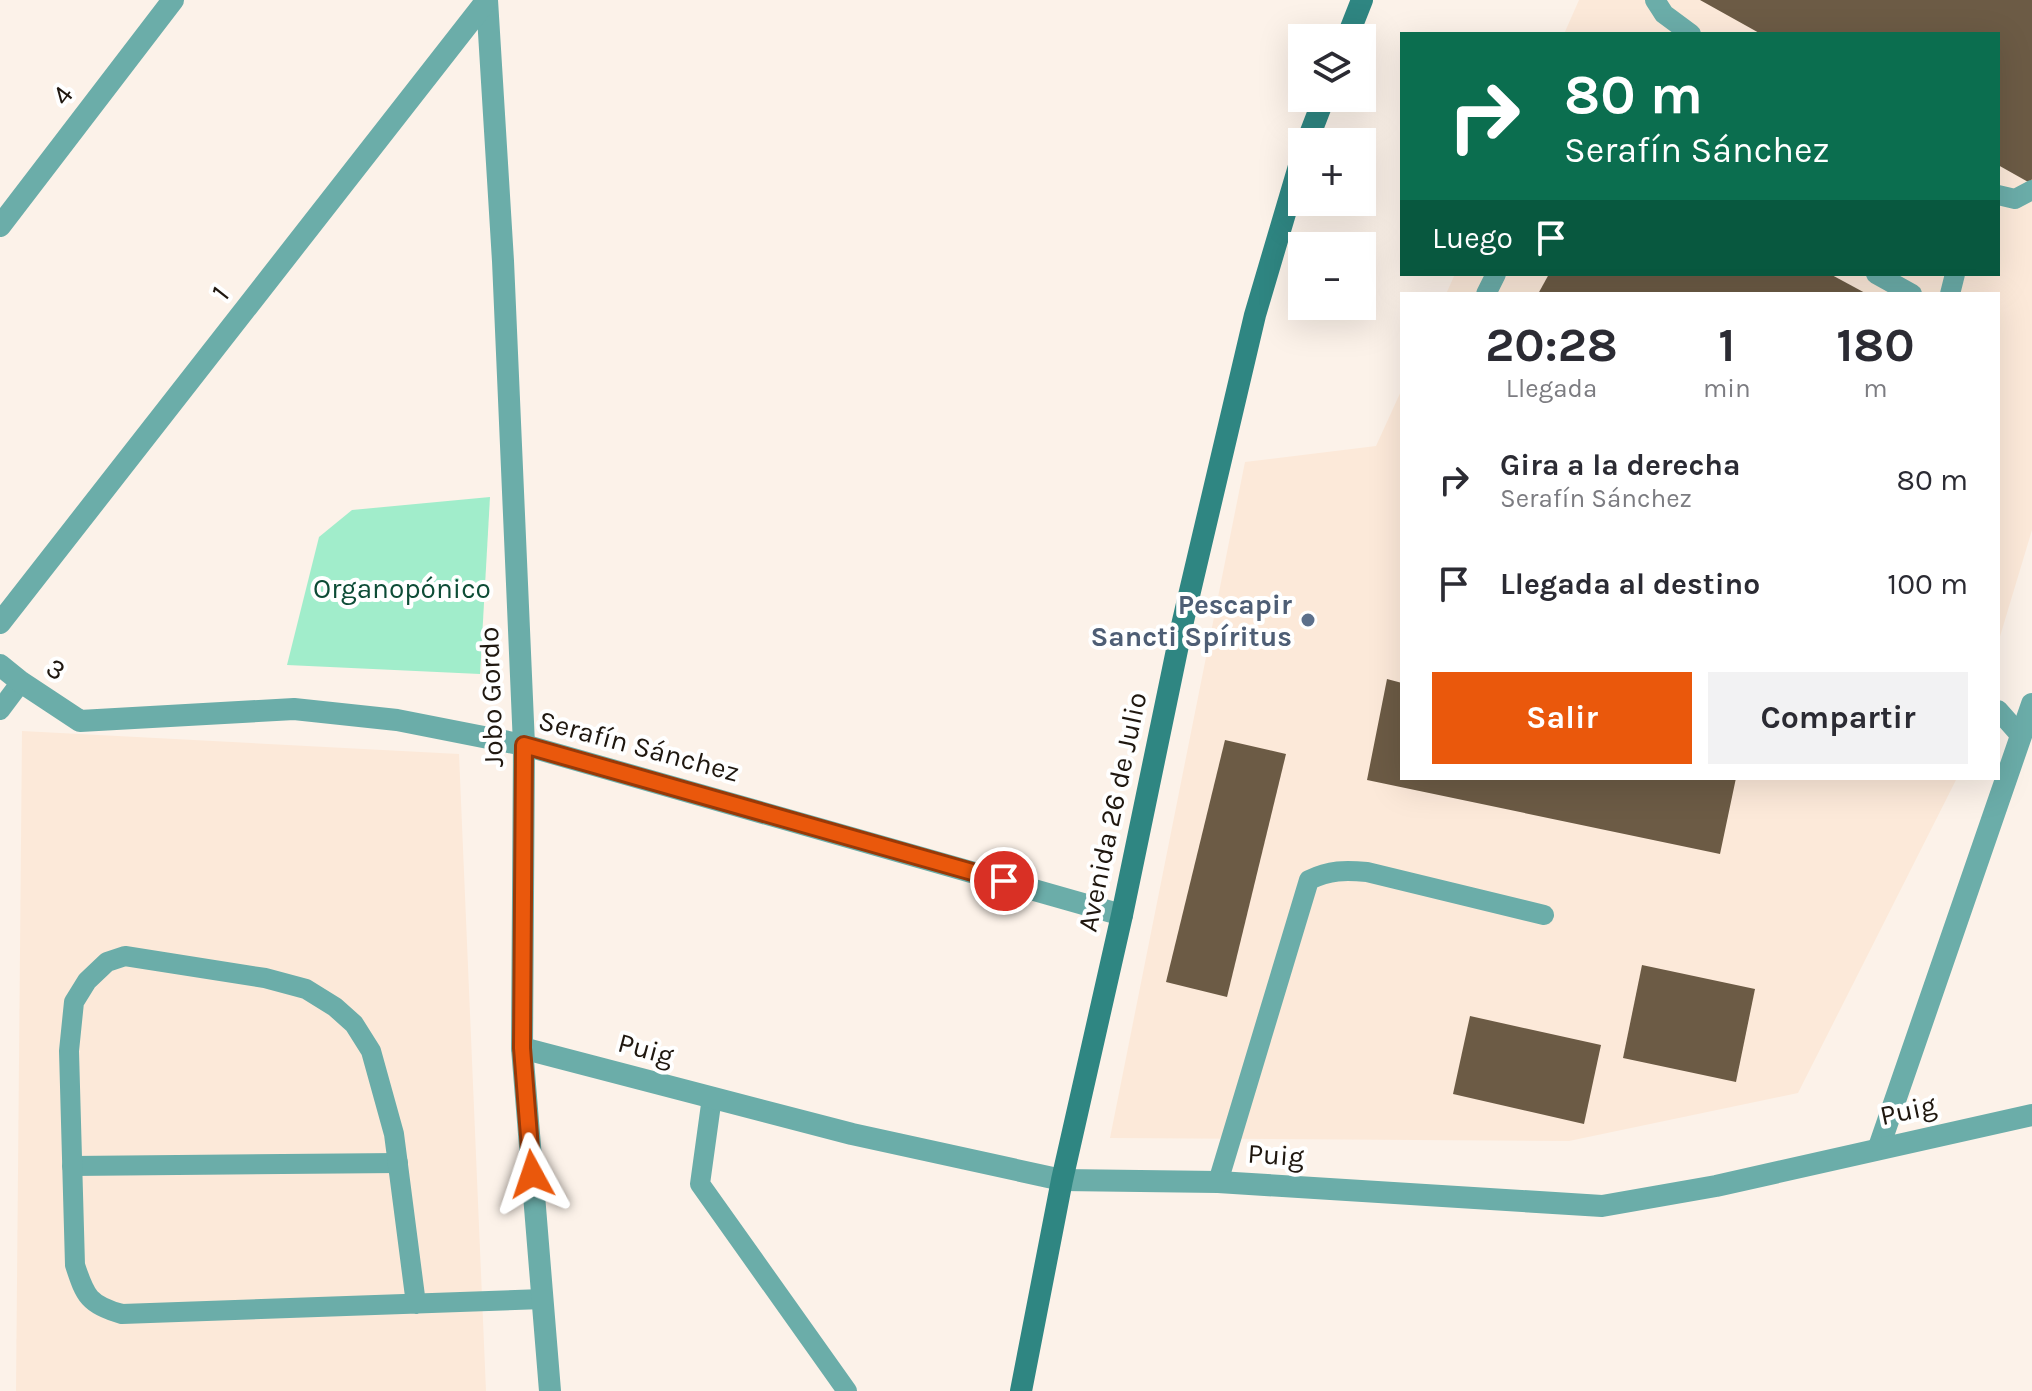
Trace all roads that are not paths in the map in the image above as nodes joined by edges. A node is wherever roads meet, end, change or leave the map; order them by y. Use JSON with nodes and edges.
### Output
{"nodes":[{"id":1,"x":173,"y":0,"type":"edge"},
{"id":2,"x":487,"y":0,"type":"edge"},
{"id":3,"x":1362,"y":0,"type":"edge"},
{"id":4,"x":1655,"y":0,"type":"edge"},
{"id":5,"x":1353,"y":24,"type":"edge"},
{"id":6,"x":1688,"y":32,"type":"edge"},
{"id":7,"x":2015,"y":195,"type":"edge"},
{"id":8,"x":1288,"y":203,"type":"edge"},
{"id":9,"x":2000,"y":211,"type":"edge"},
{"id":10,"x":0,"y":226,"type":"edge"},
{"id":11,"x":1880,"y":276,"type":"edge"},
{"id":12,"x":1908,"y":292,"type":"edge"},
{"id":13,"x":0,"y":623,"type":"edge"},
{"id":14,"x":0,"y":665,"type":"edge"},
{"id":15,"x":21,"y":682,"type":"junction"},
{"id":16,"x":2032,"y":704,"type":"edge"},
{"id":17,"x":0,"y":710,"type":"edge"},
{"id":18,"x":2000,"y":712,"type":"edge"},
{"id":19,"x":80,"y":721,"type":"joint"},
{"id":20,"x":2021,"y":736,"type":"junction"},
{"id":21,"x":524,"y":745,"type":"junction"},
{"id":22,"x":1122,"y":915,"type":"junction"},
{"id":23,"x":1544,"y":915,"type":"dead end"},
{"id":24,"x":522,"y":1048,"type":"junction"},
{"id":25,"x":712,"y":1097,"type":"junction"},
{"id":26,"x":2032,"y":1115,"type":"edge"},
{"id":27,"x":1879,"y":1147,"type":"junction"},
{"id":28,"x":398,"y":1163,"type":"junction"},
{"id":29,"x":72,"y":1166,"type":"junction"},
{"id":30,"x":1062,"y":1180,"type":"junction"},
{"id":31,"x":1218,"y":1182,"type":"junction"},
{"id":32,"x":543,"y":1299,"type":"junction"},
{"id":33,"x":416,"y":1304,"type":"junction"},
{"id":34,"x":550,"y":1391,"type":"edge"},
{"id":35,"x":847,"y":1391,"type":"edge"},
{"id":36,"x":1021,"y":1391,"type":"edge"}],
"edges":[{"from":1,"to":10,"type":"street","name":"4"},
{"from":2,"to":13,"type":"street","name":"1"},
{"from":2,"to":21,"type":"street","name":"Jobo Gordo"},
{"from":3,"to":5,"type":"main road"},
{"from":4,"to":6,"type":"lane"},
{"from":7,"to":9,"type":"lane"},
{"from":8,"to":22,"type":"main road","name":"Avenida 26 de Julio"},
{"from":11,"to":12,"type":"lane"},
{"from":14,"to":15,"type":"street","name":"3"},
{"from":15,"to":17,"type":"lane"},
{"from":15,"to":19,"type":"street","name":"3"},
{"from":16,"to":20,"type":"street"},
{"from":18,"to":20,"type":"lane"},
{"from":19,"to":21,"type":"street","name":"Serafín Sánchez"},
{"from":20,"to":27,"type":"street"},
{"from":21,"to":22,"type":"street","name":"Serafín Sánchez"},
{"from":21,"to":24,"type":"street","name":"Jobo Gordo"},
{"from":22,"to":30,"type":"main road","name":"Avenida 26 de Julio"},
{"from":23,"to":31,"type":"lane"},
{"from":24,"to":25,"type":"street","name":"Puig"},
{"from":24,"to":32,"type":"street","name":"Jobo Gordo"},
{"from":25,"to":30,"type":"street","name":"Puig"},
{"from":25,"to":35,"type":"lane"},
{"from":26,"to":27,"type":"street","name":"Puig"},
{"from":27,"to":31,"type":"street","name":"Puig"},
{"from":28,"to":29,"type":"lane"},
{"from":28,"to":29,"type":"lane"},
{"from":28,"to":33,"type":"lane"},
{"from":29,"to":33,"type":"lane"},
{"from":30,"to":31,"type":"street","name":"Puig"},
{"from":30,"to":36,"type":"main road","name":"Avenida 26 de Julio"},
{"from":32,"to":33,"type":"lane"},
{"from":32,"to":34,"type":"street","name":"Jobo Gordo"}]}
